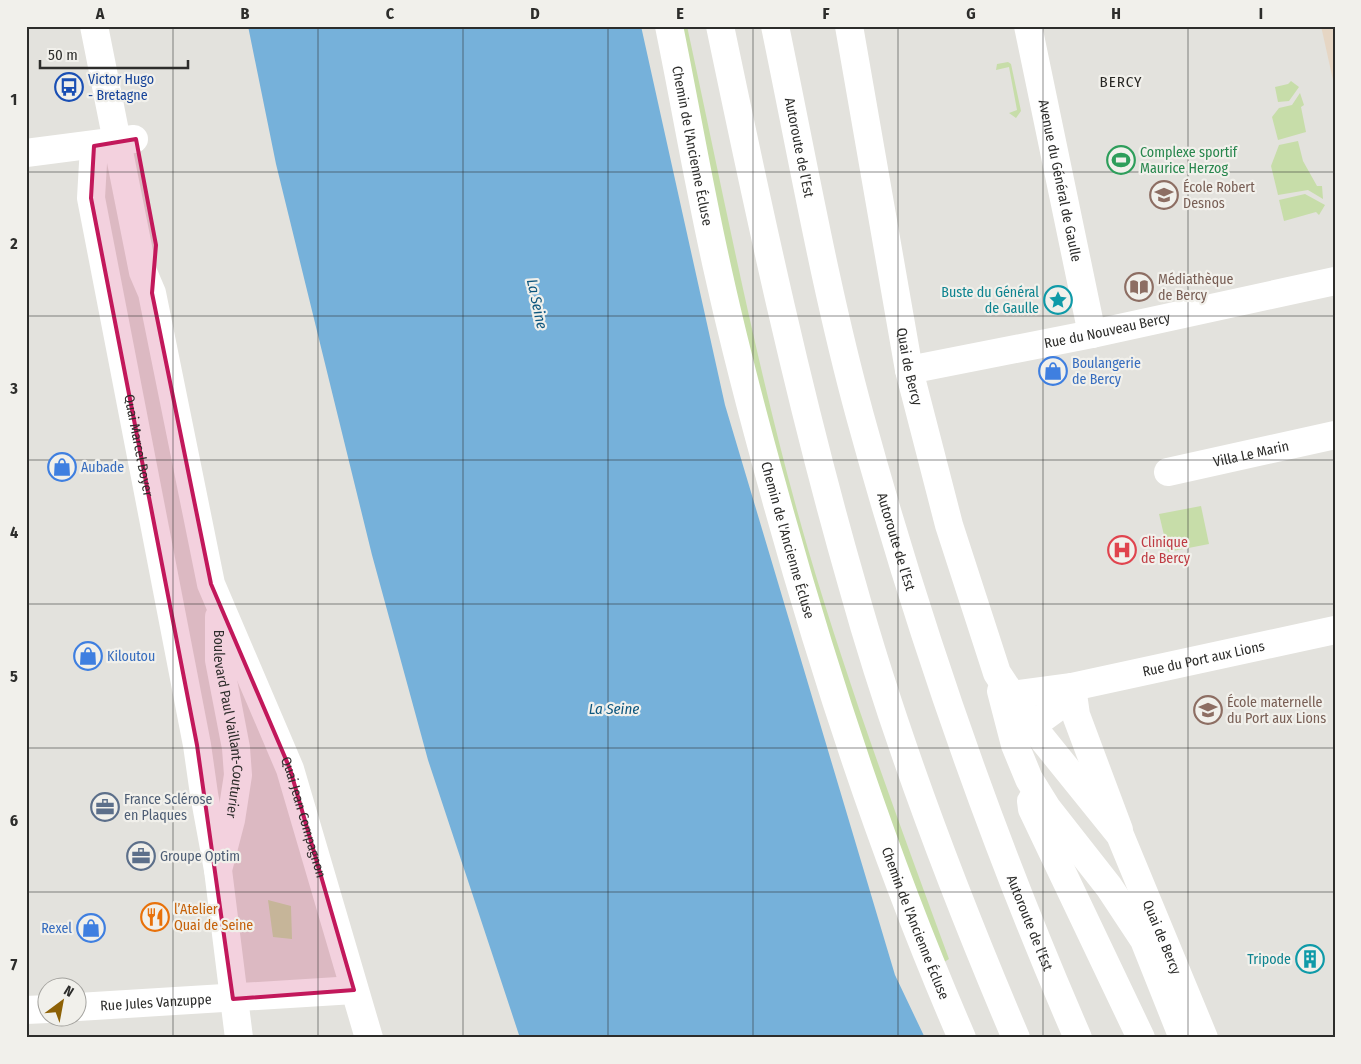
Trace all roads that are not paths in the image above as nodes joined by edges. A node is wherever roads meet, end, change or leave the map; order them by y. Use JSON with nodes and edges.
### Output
{"nodes":[{"id":1,"x":94,"y":26,"type":"edge"},
{"id":2,"x":110,"y":26,"type":"edge"},
{"id":3,"x":669,"y":26,"type":"edge"},
{"id":4,"x":720,"y":26,"type":"edge"},
{"id":5,"x":775,"y":26,"type":"edge"},
{"id":6,"x":849,"y":26,"type":"edge"},
{"id":7,"x":1028,"y":26,"type":"edge"},
{"id":8,"x":116,"y":142,"type":"junction"},
{"id":9,"x":33,"y":153,"type":"edge"},
{"id":10,"x":1335,"y":281,"type":"edge"},
{"id":11,"x":1092,"y":334,"type":"junction"},
{"id":12,"x":909,"y":370,"type":"junction"},
{"id":13,"x":1335,"y":436,"type":"edge"},
{"id":14,"x":1168,"y":472,"type":"dead end"},
{"id":15,"x":220,"y":605,"type":"junction"},
{"id":16,"x":1335,"y":630,"type":"edge"},
{"id":17,"x":1004,"y":684,"type":"junction"},
{"id":18,"x":1072,"y":687,"type":"junction"},
{"id":19,"x":1032,"y":726,"type":"junction"},
{"id":20,"x":197,"y":745,"type":"joint"},
{"id":21,"x":1029,"y":780,"type":"junction"},
{"id":22,"x":1120,"y":835,"type":"junction"},
{"id":23,"x":218,"y":870,"type":"junction"},
{"id":24,"x":354,"y":990,"type":"junction"},
{"id":25,"x":233,"y":999,"type":"junction"},
{"id":26,"x":88,"y":1006,"type":"edge"},
{"id":27,"x":239,"y":1038,"type":"edge"},
{"id":28,"x":369,"y":1038,"type":"edge"},
{"id":29,"x":962,"y":1038,"type":"edge"},
{"id":30,"x":1016,"y":1038,"type":"edge"},
{"id":31,"x":1078,"y":1038,"type":"edge"},
{"id":32,"x":1141,"y":1038,"type":"edge"},
{"id":33,"x":1184,"y":1038,"type":"edge"},
{"id":34,"x":1204,"y":1038,"type":"edge"}],
"edges":[{"from":1,"to":8,"type":"main road","name":"Quai Marcel Boyer"},
{"from":2,"to":8,"type":"main road","name":"Quai Marcel Boyer"},
{"from":3,"to":29,"type":"main road","name":"Chemin de l'Ancienne Écluse"},
{"from":4,"to":30,"type":"main road"},
{"from":5,"to":31,"type":"main road","name":"Autoroute de l’Est"},
{"from":6,"to":12,"type":"main road","name":"Quai de Bercy"},
{"from":7,"to":11,"type":"main road","name":"Avenue du Général de Gaulle"},
{"from":8,"to":9,"type":"main road"},
{"from":8,"to":15,"type":"main road","name":"Quai Marcel Boyer"},
{"from":8,"to":20,"type":"main road","name":"Quai Marcel Boyer"},
{"from":10,"to":11,"type":"main road","name":"Rue du Nouveau Bercy"},
{"from":11,"to":12,"type":"main road","name":"Rue du Nouveau Bercy"},
{"from":12,"to":17,"type":"main road","name":"Quai de Bercy"},
{"from":13,"to":14,"type":"main road","name":"Villa Le Marin"},
{"from":15,"to":23,"type":"main road","name":"Boulevard Paul Vaillant-Couturier"},
{"from":15,"to":24,"type":"main road","name":"Quai Jean Compagnon"},
{"from":16,"to":18,"type":"main road","name":"Rue du Port aux Lions"},
{"from":17,"to":18,"type":"main road"},
{"from":17,"to":19,"type":"main road","name":"Quai de Bercy"},
{"from":17,"to":21,"type":"main road"},
{"from":18,"to":19,"type":"main road"},
{"from":18,"to":22,"type":"main road","name":"Quai de Bercy"},
{"from":19,"to":21,"type":"main road"},
{"from":19,"to":22,"type":"main road","name":"Quai de Bercy"},
{"from":20,"to":23,"type":"main road","name":"Boulevard Paul Vaillant-Couturier"},
{"from":21,"to":32,"type":"main road"},
{"from":21,"to":33,"type":"main road"},
{"from":22,"to":34,"type":"main road","name":"Quai de Bercy"},
{"from":23,"to":25,"type":"main road","name":"Boulevard Paul Vaillant-Couturier"},
{"from":24,"to":25,"type":"main road","name":"Rue Jules Vanzuppe"},
{"from":24,"to":28,"type":"main road","name":"Quai Jean Compagnon"},
{"from":25,"to":26,"type":"main road","name":"Rue Jules Vanzuppe"},
{"from":25,"to":27,"type":"main road","name":"Boulevard Paul Vaillant-Couturier"}]}
